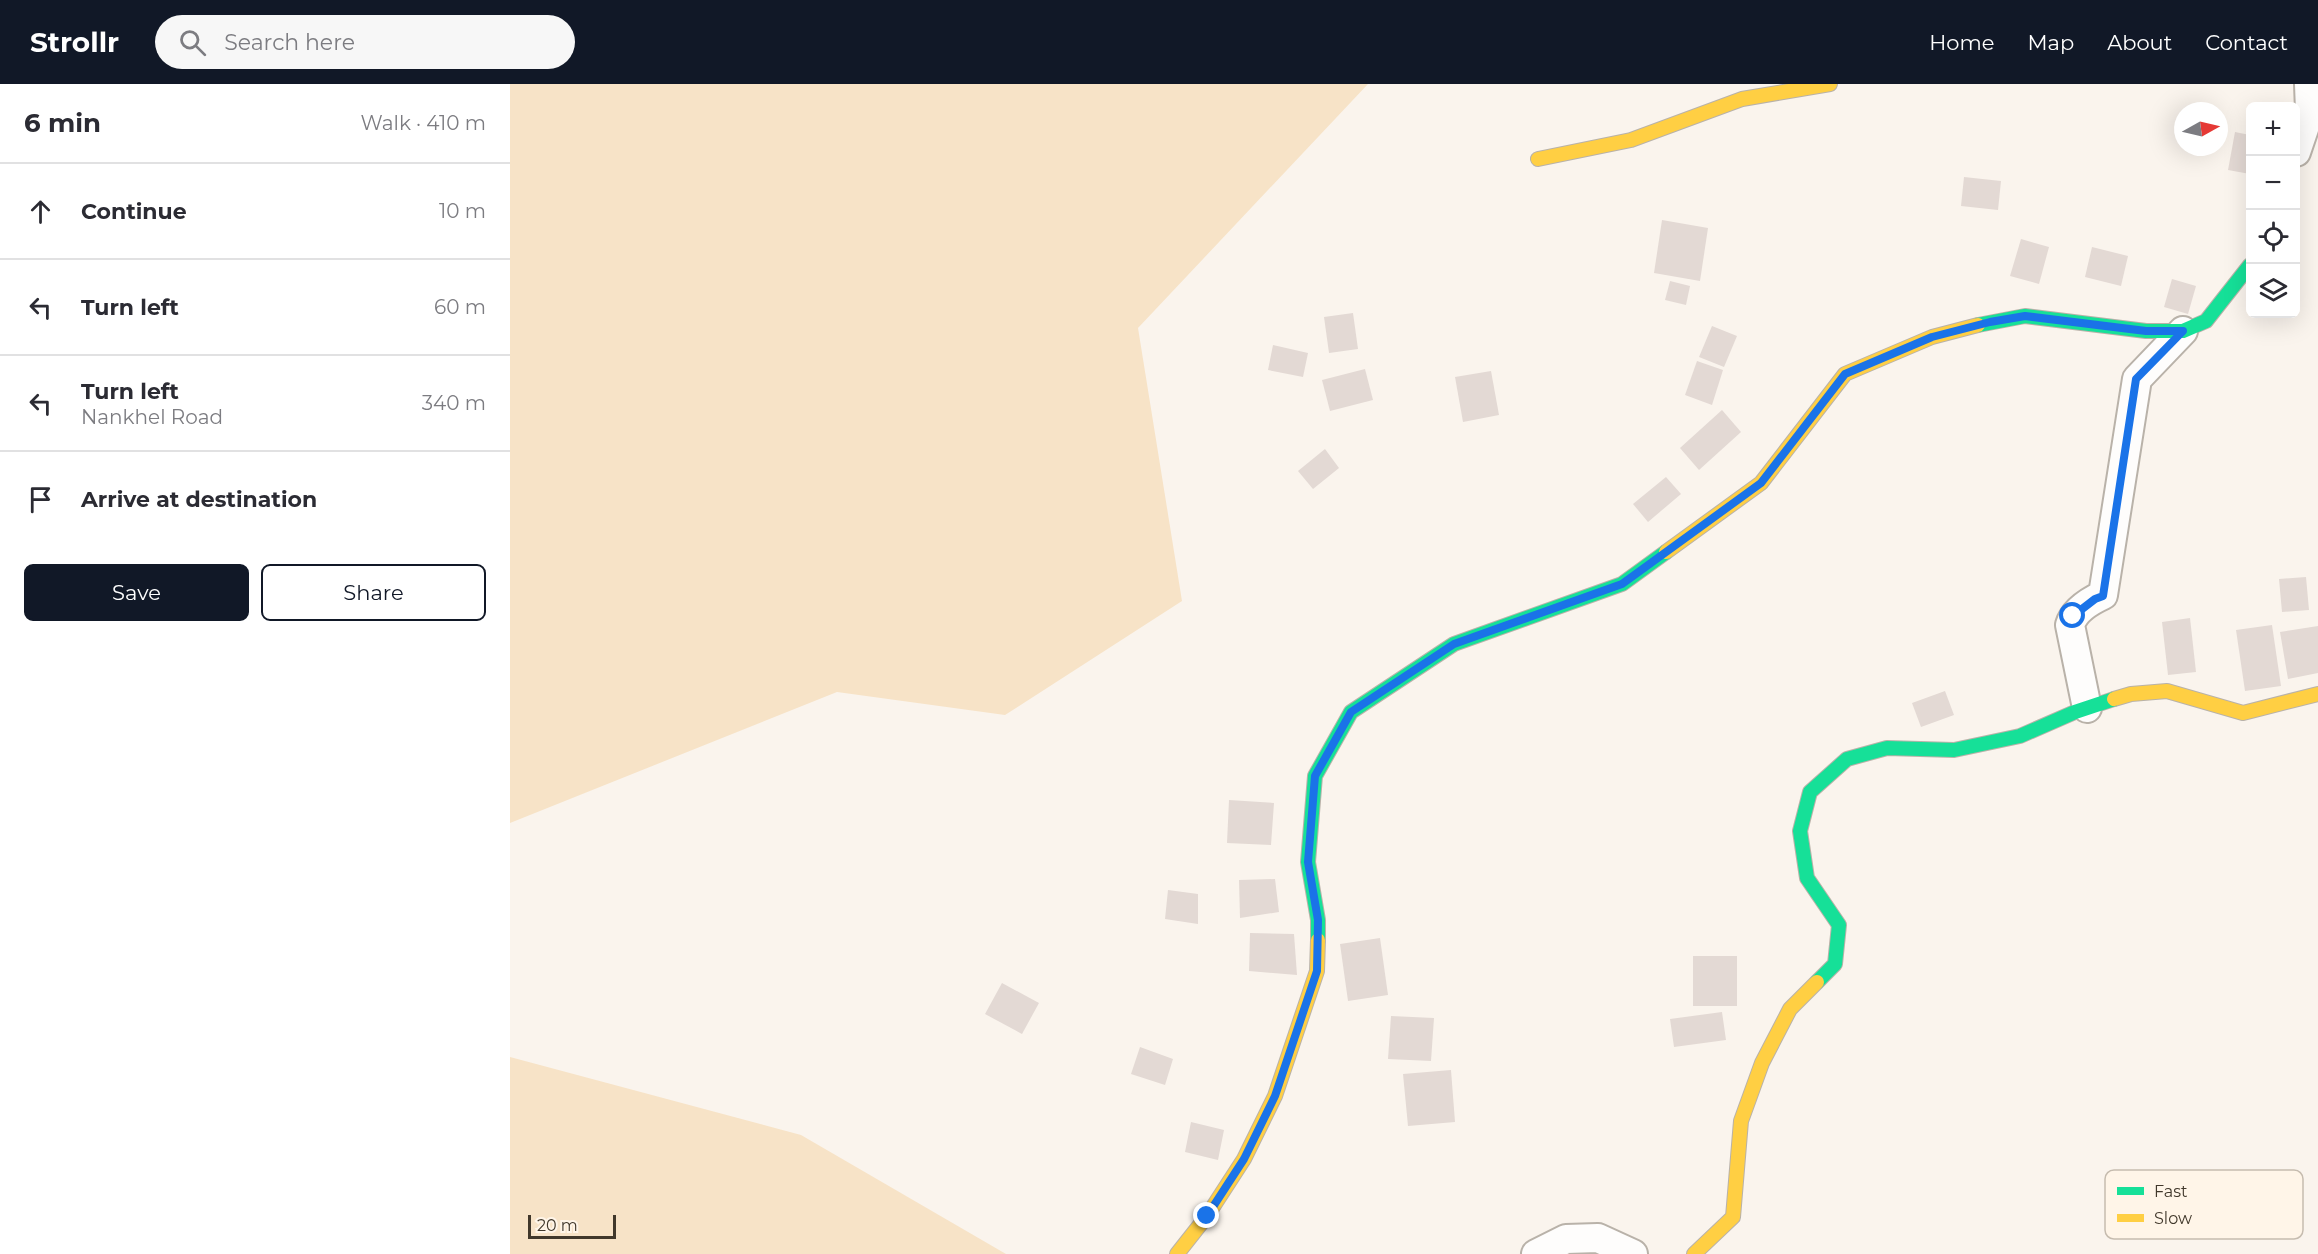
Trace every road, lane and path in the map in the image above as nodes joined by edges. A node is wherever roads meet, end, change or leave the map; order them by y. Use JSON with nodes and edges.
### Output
{"nodes":[{"id":1,"x":1830,"y":84,"type":"edge"},
{"id":2,"x":2309,"y":84,"type":"edge"},
{"id":3,"x":2300,"y":138,"type":"edge"},
{"id":4,"x":1538,"y":159,"type":"dead end"},
{"id":5,"x":2246,"y":270,"type":"edge"},
{"id":6,"x":2183,"y":331,"type":"junction"},
{"id":7,"x":2318,"y":694,"type":"edge"},
{"id":8,"x":2088,"y":708,"type":"junction"},
{"id":9,"x":1177,"y":1254,"type":"edge"},
{"id":10,"x":1536,"y":1254,"type":"edge"},
{"id":11,"x":1633,"y":1254,"type":"edge"},
{"id":12,"x":1694,"y":1254,"type":"edge"}],
"edges":[{"from":1,"to":4,"type":"street"},
{"from":2,"to":3,"type":"street"},
{"from":5,"to":6,"type":"street"},
{"from":6,"to":8,"type":"street"},
{"from":6,"to":9,"type":"street"},
{"from":7,"to":8,"type":"street"},
{"from":8,"to":12,"type":"street"},
{"from":10,"to":11,"type":"street"}]}
